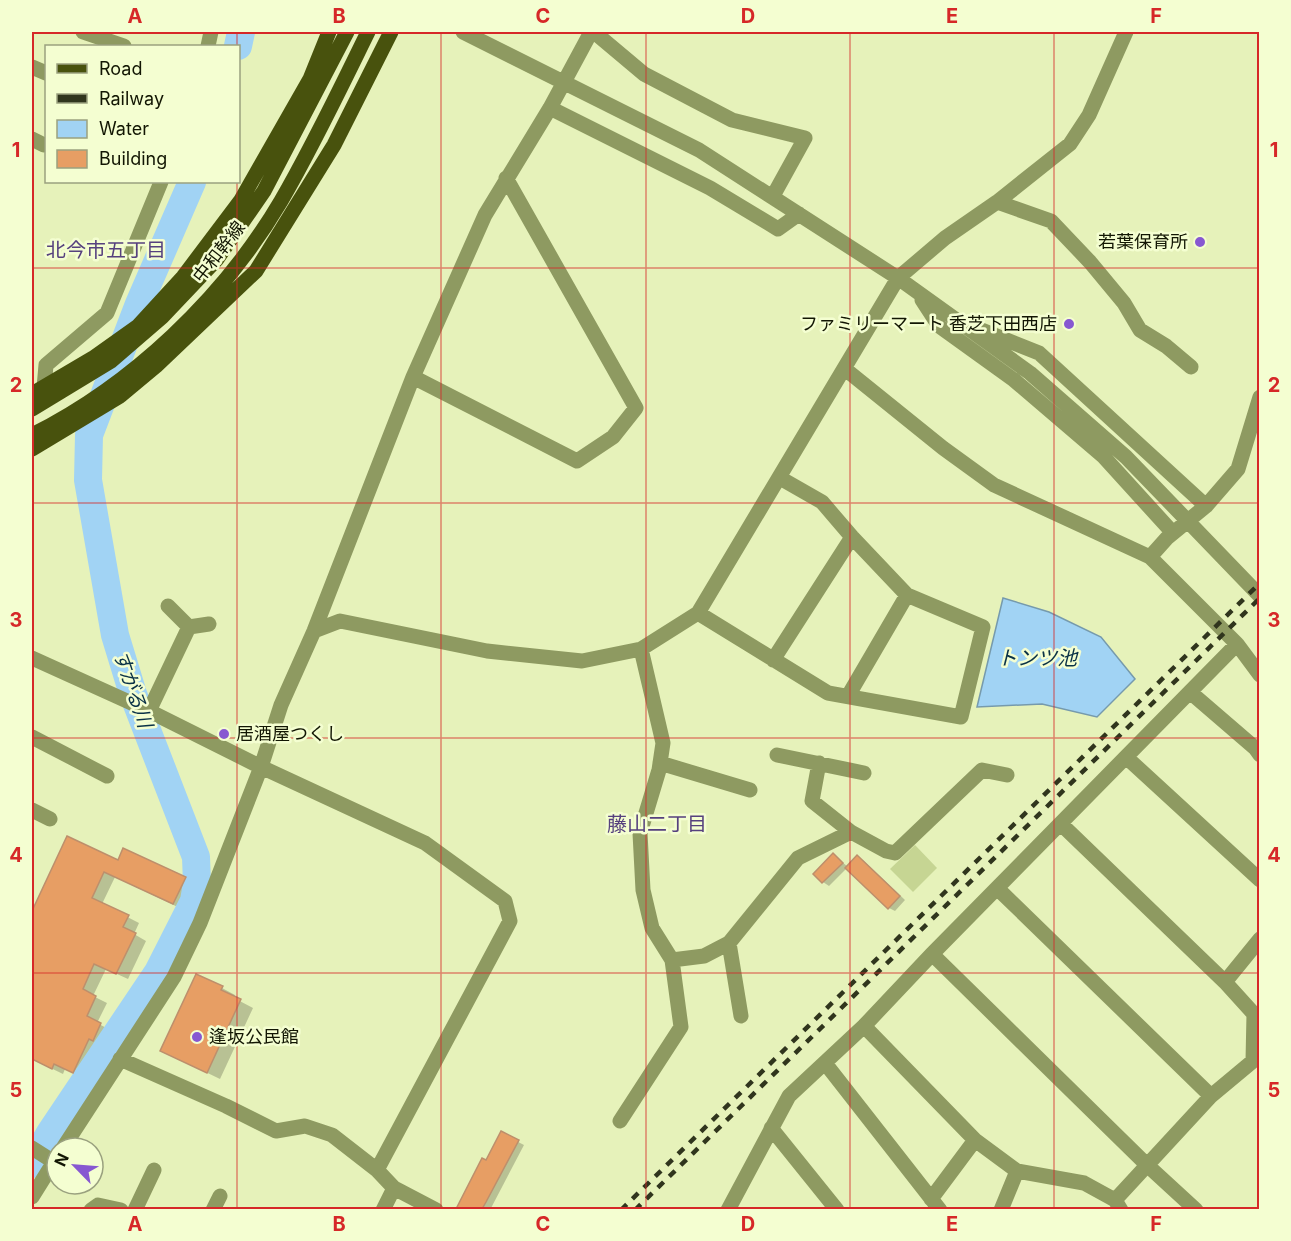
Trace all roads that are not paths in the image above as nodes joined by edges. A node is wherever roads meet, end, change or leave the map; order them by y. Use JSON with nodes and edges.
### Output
{"nodes":[{"id":1,"x":83,"y":32,"type":"edge"},
{"id":2,"x":329,"y":32,"type":"edge"},
{"id":3,"x":347,"y":32,"type":"edge"},
{"id":4,"x":368,"y":32,"type":"edge"},
{"id":5,"x":391,"y":32,"type":"edge"},
{"id":6,"x":464,"y":32,"type":"edge"},
{"id":7,"x":592,"y":32,"type":"edge"},
{"id":8,"x":1126,"y":32,"type":"edge"},
{"id":9,"x":121,"y":45,"type":"edge"},
{"id":10,"x":550,"y":108,"type":"junction"},
{"id":11,"x":506,"y":178,"type":"junction"},
{"id":12,"x":160,"y":183,"type":"edge"},
{"id":13,"x":773,"y":196,"type":"junction"},
{"id":14,"x":997,"y":202,"type":"junction"},
{"id":15,"x":799,"y":214,"type":"junction"},
{"id":16,"x":898,"y":278,"type":"junction"},
{"id":17,"x":916,"y":291,"type":"junction"},
{"id":18,"x":957,"y":320,"type":"junction"},
{"id":19,"x":1191,"y":367,"type":"dead end"},
{"id":20,"x":845,"y":369,"type":"junction"},
{"id":21,"x":413,"y":377,"type":"junction"},
{"id":22,"x":38,"y":391,"type":"edge"},
{"id":23,"x":1260,"y":398,"type":"edge"},
{"id":24,"x":32,"y":409,"type":"edge"},
{"id":25,"x":32,"y":435,"type":"edge"},
{"id":26,"x":32,"y":449,"type":"edge"},
{"id":27,"x":780,"y":478,"type":"junction"},
{"id":28,"x":1206,"y":506,"type":"junction"},
{"id":29,"x":1173,"y":533,"type":"junction"},
{"id":30,"x":852,"y":537,"type":"junction"},
{"id":31,"x":1150,"y":557,"type":"junction"},
{"id":32,"x":907,"y":594,"type":"junction"},
{"id":33,"x":1260,"y":596,"type":"edge"},
{"id":34,"x":168,"y":606,"type":"dead end"},
{"id":35,"x":698,"y":613,"type":"junction"},
{"id":36,"x":209,"y":624,"type":"dead end"},
{"id":37,"x":189,"y":627,"type":"junction"},
{"id":38,"x":314,"y":631,"type":"junction"},
{"id":39,"x":1237,"y":644,"type":"junction"},
{"id":40,"x":641,"y":649,"type":"junction"},
{"id":41,"x":32,"y":658,"type":"edge"},
{"id":42,"x":773,"y":660,"type":"junction"},
{"id":43,"x":1260,"y":675,"type":"edge"},
{"id":44,"x":1190,"y":692,"type":"junction"},
{"id":45,"x":849,"y":696,"type":"junction"},
{"id":46,"x":149,"y":711,"type":"junction"},
{"id":47,"x":32,"y":737,"type":"edge"},
{"id":48,"x":777,"y":754,"type":"dead end"},
{"id":49,"x":1260,"y":755,"type":"edge"},
{"id":50,"x":1126,"y":757,"type":"junction"},
{"id":51,"x":660,"y":763,"type":"junction"},
{"id":52,"x":819,"y":763,"type":"junction"},
{"id":53,"x":261,"y":768,"type":"junction"},
{"id":54,"x":864,"y":773,"type":"dead end"},
{"id":55,"x":1007,"y":775,"type":"dead end"},
{"id":56,"x":107,"y":776,"type":"dead end"},
{"id":57,"x":750,"y":790,"type":"dead end"},
{"id":58,"x":32,"y":810,"type":"edge"},
{"id":59,"x":50,"y":819,"type":"dead end"},
{"id":60,"x":1060,"y":824,"type":"junction"},
{"id":61,"x":851,"y":832,"type":"junction"},
{"id":62,"x":1260,"y":880,"type":"edge"},
{"id":63,"x":997,"y":888,"type":"junction"},
{"id":64,"x":1260,"y":939,"type":"edge"},
{"id":65,"x":729,"y":943,"type":"junction"},
{"id":66,"x":932,"y":954,"type":"junction"},
{"id":67,"x":672,"y":960,"type":"junction"},
{"id":68,"x":1225,"y":982,"type":"junction"},
{"id":69,"x":741,"y":1016,"type":"dead end"},
{"id":70,"x":864,"y":1026,"type":"junction"},
{"id":71,"x":120,"y":1059,"type":"junction"},
{"id":72,"x":825,"y":1063,"type":"junction"},
{"id":73,"x":1256,"y":1067,"type":"edge"},
{"id":74,"x":1210,"y":1096,"type":"junction"},
{"id":75,"x":620,"y":1120,"type":"dead end"},
{"id":76,"x":771,"y":1128,"type":"junction"},
{"id":77,"x":71,"y":1136,"type":"edge"},
{"id":78,"x":975,"y":1140,"type":"junction"},
{"id":79,"x":44,"y":1155,"type":"edge"},
{"id":80,"x":1147,"y":1165,"type":"junction"},
{"id":81,"x":154,"y":1170,"type":"dead end"},
{"id":82,"x":377,"y":1170,"type":"junction"},
{"id":83,"x":1017,"y":1172,"type":"junction"},
{"id":84,"x":394,"y":1188,"type":"junction"},
{"id":85,"x":32,"y":1197,"type":"edge"},
{"id":86,"x":936,"y":1204,"type":"edge"},
{"id":87,"x":1118,"y":1205,"type":"edge"},
{"id":88,"x":834,"y":1208,"type":"edge"},
{"id":89,"x":91,"y":1209,"type":"edge"},
{"id":90,"x":121,"y":1209,"type":"edge"},
{"id":91,"x":135,"y":1209,"type":"edge"},
{"id":92,"x":383,"y":1209,"type":"edge"},
{"id":93,"x":436,"y":1209,"type":"edge"},
{"id":94,"x":728,"y":1209,"type":"edge"},
{"id":95,"x":1000,"y":1209,"type":"edge"},
{"id":96,"x":1196,"y":1209,"type":"edge"}],
"edges":[{"from":1,"to":9,"type":"street"},
{"from":2,"to":22,"type":"main road"},
{"from":3,"to":24,"type":"main road","name":"中和幹線"},
{"from":4,"to":25,"type":"main road","name":"中和幹線"},
{"from":5,"to":26,"type":"main road"},
{"from":6,"to":13,"type":"street"},
{"from":7,"to":10,"type":"street"},
{"from":7,"to":13,"type":"street"},
{"from":8,"to":14,"type":"street"},
{"from":10,"to":11,"type":"street"},
{"from":10,"to":15,"type":"street"},
{"from":11,"to":21,"type":"street"},
{"from":11,"to":21,"type":"street"},
{"from":12,"to":22,"type":"street"},
{"from":13,"to":15,"type":"street"},
{"from":14,"to":16,"type":"street"},
{"from":14,"to":19,"type":"street"},
{"from":15,"to":16,"type":"street"},
{"from":16,"to":17,"type":"street"},
{"from":16,"to":20,"type":"street"},
{"from":17,"to":18,"type":"street"},
{"from":17,"to":29,"type":"street"},
{"from":18,"to":28,"type":"street"},
{"from":18,"to":33,"type":"street"},
{"from":20,"to":27,"type":"street"},
{"from":20,"to":31,"type":"street"},
{"from":21,"to":38,"type":"street"},
{"from":23,"to":28,"type":"street"},
{"from":27,"to":30,"type":"street"},
{"from":27,"to":35,"type":"street"},
{"from":28,"to":29,"type":"street"},
{"from":29,"to":31,"type":"street"},
{"from":30,"to":32,"type":"street"},
{"from":30,"to":42,"type":"street"},
{"from":31,"to":39,"type":"street"},
{"from":32,"to":45,"type":"street"},
{"from":32,"to":45,"type":"street"},
{"from":34,"to":37,"type":"street"},
{"from":35,"to":40,"type":"street"},
{"from":35,"to":42,"type":"street"},
{"from":36,"to":37,"type":"street"},
{"from":37,"to":46,"type":"street"},
{"from":38,"to":40,"type":"street"},
{"from":38,"to":53,"type":"street"},
{"from":39,"to":43,"type":"street"},
{"from":39,"to":44,"type":"street"},
{"from":40,"to":51,"type":"street"},
{"from":41,"to":46,"type":"street"},
{"from":42,"to":45,"type":"street"},
{"from":44,"to":49,"type":"street"},
{"from":44,"to":50,"type":"street"},
{"from":46,"to":53,"type":"street"},
{"from":47,"to":56,"type":"street"},
{"from":48,"to":52,"type":"street"},
{"from":50,"to":60,"type":"street"},
{"from":50,"to":62,"type":"street"},
{"from":51,"to":57,"type":"street"},
{"from":51,"to":67,"type":"street"},
{"from":52,"to":54,"type":"street"},
{"from":52,"to":61,"type":"street"},
{"from":53,"to":71,"type":"street"},
{"from":53,"to":82,"type":"street"},
{"from":55,"to":61,"type":"street"},
{"from":58,"to":59,"type":"street"},
{"from":60,"to":63,"type":"street"},
{"from":60,"to":68,"type":"street"},
{"from":61,"to":65,"type":"street"},
{"from":63,"to":66,"type":"street"},
{"from":63,"to":74,"type":"street"},
{"from":64,"to":68,"type":"street"},
{"from":65,"to":67,"type":"street"},
{"from":65,"to":69,"type":"street"},
{"from":66,"to":70,"type":"street"},
{"from":66,"to":80,"type":"street"},
{"from":67,"to":75,"type":"street"},
{"from":68,"to":73,"type":"street"},
{"from":70,"to":72,"type":"street"},
{"from":70,"to":78,"type":"street"},
{"from":71,"to":77,"type":"street"},
{"from":71,"to":82,"type":"street"},
{"from":72,"to":76,"type":"street"},
{"from":72,"to":86,"type":"street"},
{"from":73,"to":74,"type":"street"},
{"from":74,"to":80,"type":"street"},
{"from":76,"to":88,"type":"street"},
{"from":76,"to":94,"type":"street"},
{"from":78,"to":83,"type":"street"},
{"from":78,"to":86,"type":"street"},
{"from":79,"to":85,"type":"street"},
{"from":80,"to":87,"type":"street"},
{"from":80,"to":96,"type":"street"},
{"from":81,"to":91,"type":"street"},
{"from":82,"to":84,"type":"street"},
{"from":83,"to":87,"type":"street"},
{"from":83,"to":95,"type":"street"},
{"from":84,"to":92,"type":"street"},
{"from":84,"to":93,"type":"street"},
{"from":89,"to":90,"type":"street"}]}
